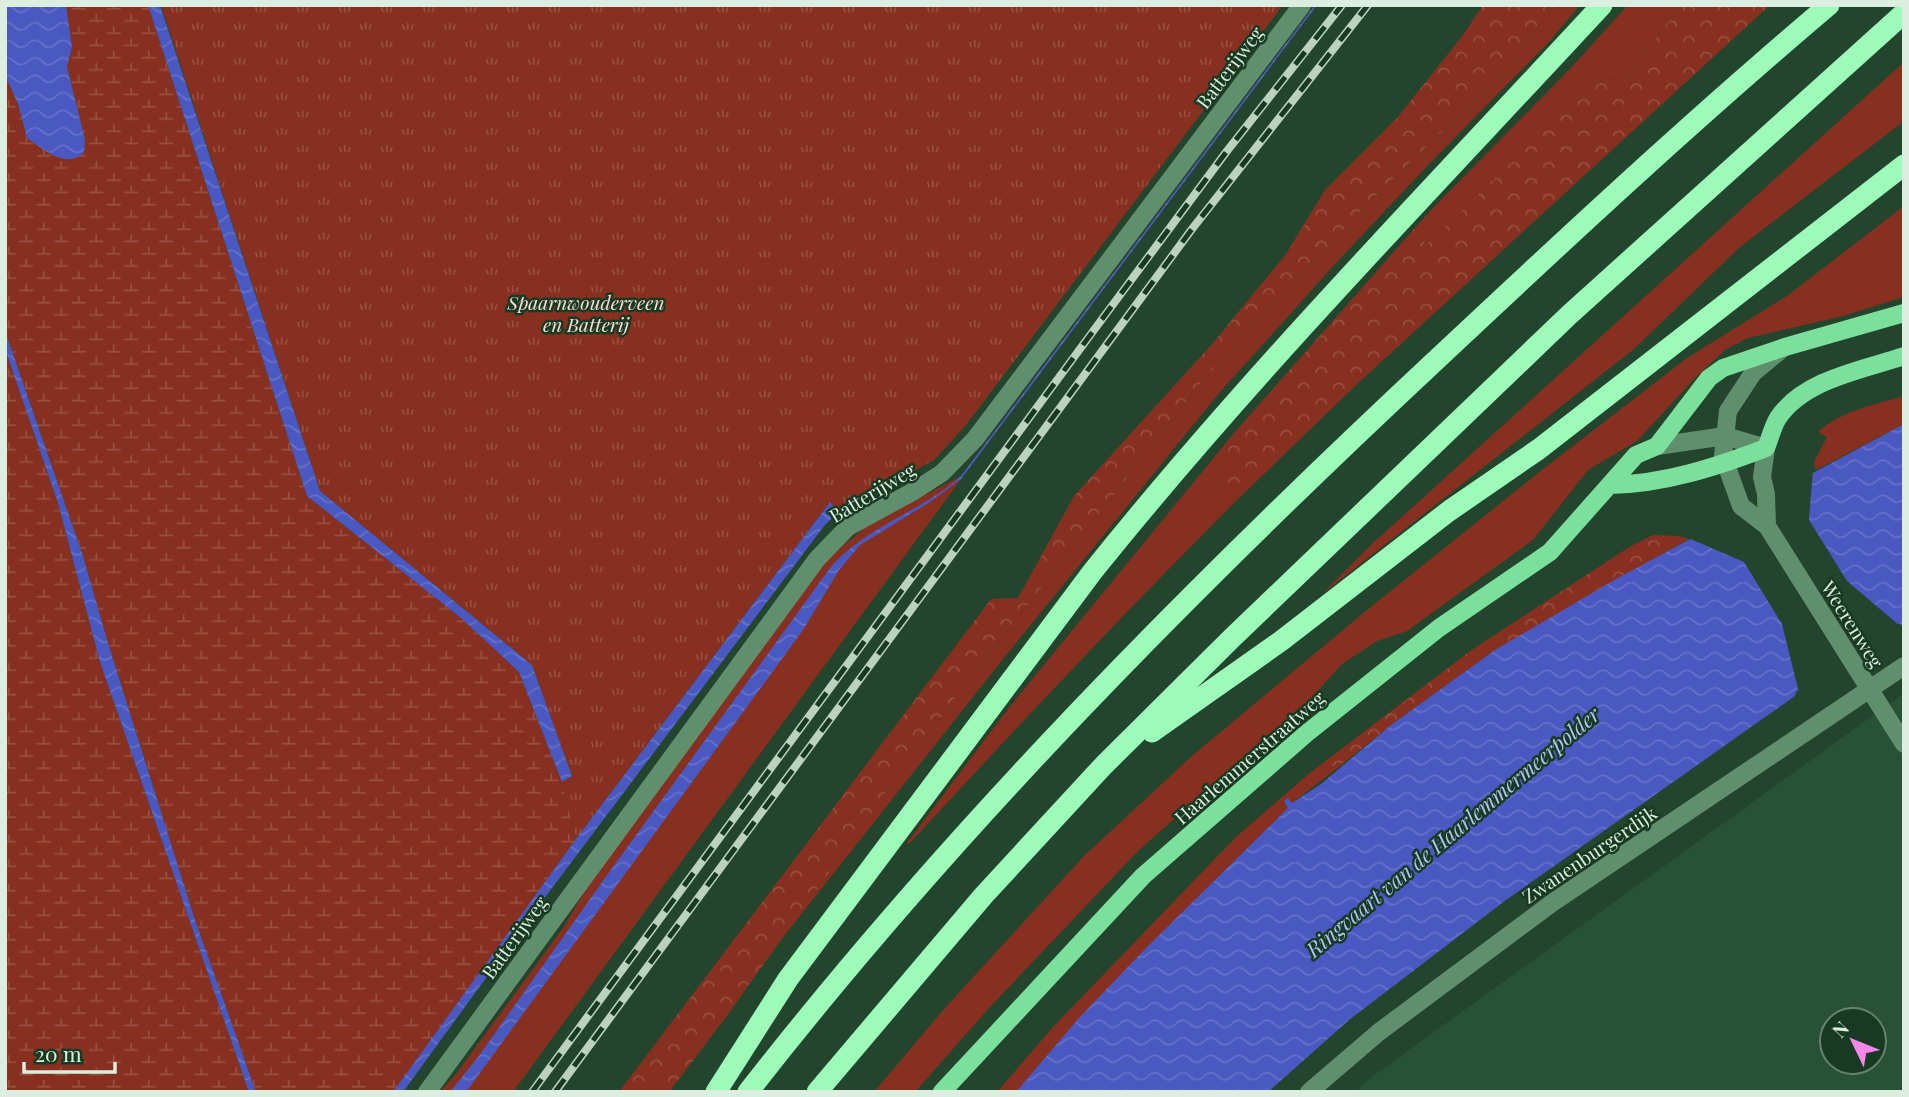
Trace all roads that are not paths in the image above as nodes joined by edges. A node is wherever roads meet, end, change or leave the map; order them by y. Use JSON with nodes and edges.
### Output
{"nodes":[{"id":1,"x":1302,"y":5,"type":"edge"},
{"id":2,"x":1602,"y":5,"type":"edge"},
{"id":3,"x":1829,"y":5,"type":"edge"},
{"id":4,"x":1904,"y":13,"type":"edge"},
{"id":5,"x":1904,"y":164,"type":"edge"},
{"id":6,"x":1904,"y":313,"type":"edge"},
{"id":7,"x":1785,"y":346,"type":"junction"},
{"id":8,"x":1904,"y":356,"type":"edge"},
{"id":9,"x":1725,"y":436,"type":"junction"},
{"id":10,"x":1657,"y":446,"type":"junction"},
{"id":11,"x":1766,"y":448,"type":"junction"},
{"id":12,"x":1725,"y":464,"type":"junction"},
{"id":13,"x":1610,"y":485,"type":"junction"},
{"id":14,"x":1767,"y":526,"type":"junction"},
{"id":15,"x":1904,"y":666,"type":"edge"},
{"id":16,"x":1870,"y":689,"type":"junction"},
{"id":17,"x":1904,"y":744,"type":"edge"},
{"id":18,"x":1104,"y":765,"type":"junction"},
{"id":19,"x":427,"y":1092,"type":"edge"},
{"id":20,"x":716,"y":1092,"type":"edge"},
{"id":21,"x":748,"y":1092,"type":"edge"},
{"id":22,"x":817,"y":1092,"type":"edge"},
{"id":23,"x":942,"y":1092,"type":"edge"},
{"id":24,"x":1309,"y":1092,"type":"edge"}],
"edges":[{"from":1,"to":19,"type":"street","name":"Batterijweg"},
{"from":2,"to":20,"type":"highway"},
{"from":3,"to":21,"type":"highway"},
{"from":4,"to":18,"type":"highway"},
{"from":5,"to":18,"type":"highway"},
{"from":6,"to":7,"type":"main road","name":"Haarlemmerstraatweg"},
{"from":7,"to":9,"type":"street","name":"Weerenweg"},
{"from":7,"to":10,"type":"main road","name":"Haarlemmerstraatweg"},
{"from":8,"to":11,"type":"main road"},
{"from":9,"to":10,"type":"street","name":"Haarlemmerstraatweg"},
{"from":9,"to":11,"type":"street","name":"Haarlemmerstraatweg"},
{"from":9,"to":12,"type":"street","name":"Weerenweg"},
{"from":10,"to":13,"type":"main road","name":"Haarlemmerstraatweg"},
{"from":11,"to":12,"type":"main road"},
{"from":11,"to":14,"type":"street"},
{"from":12,"to":13,"type":"main road"},
{"from":12,"to":14,"type":"street","name":"Weerenweg"},
{"from":13,"to":23,"type":"main road","name":"Haarlemmerstraatweg"},
{"from":14,"to":16,"type":"street","name":"Weerenweg"},
{"from":15,"to":16,"type":"street","name":"Zwanenburgerdijk"},
{"from":16,"to":17,"type":"street","name":"Weerenweg"},
{"from":16,"to":24,"type":"street","name":"Zwanenburgerdijk"},
{"from":18,"to":22,"type":"highway"}]}
